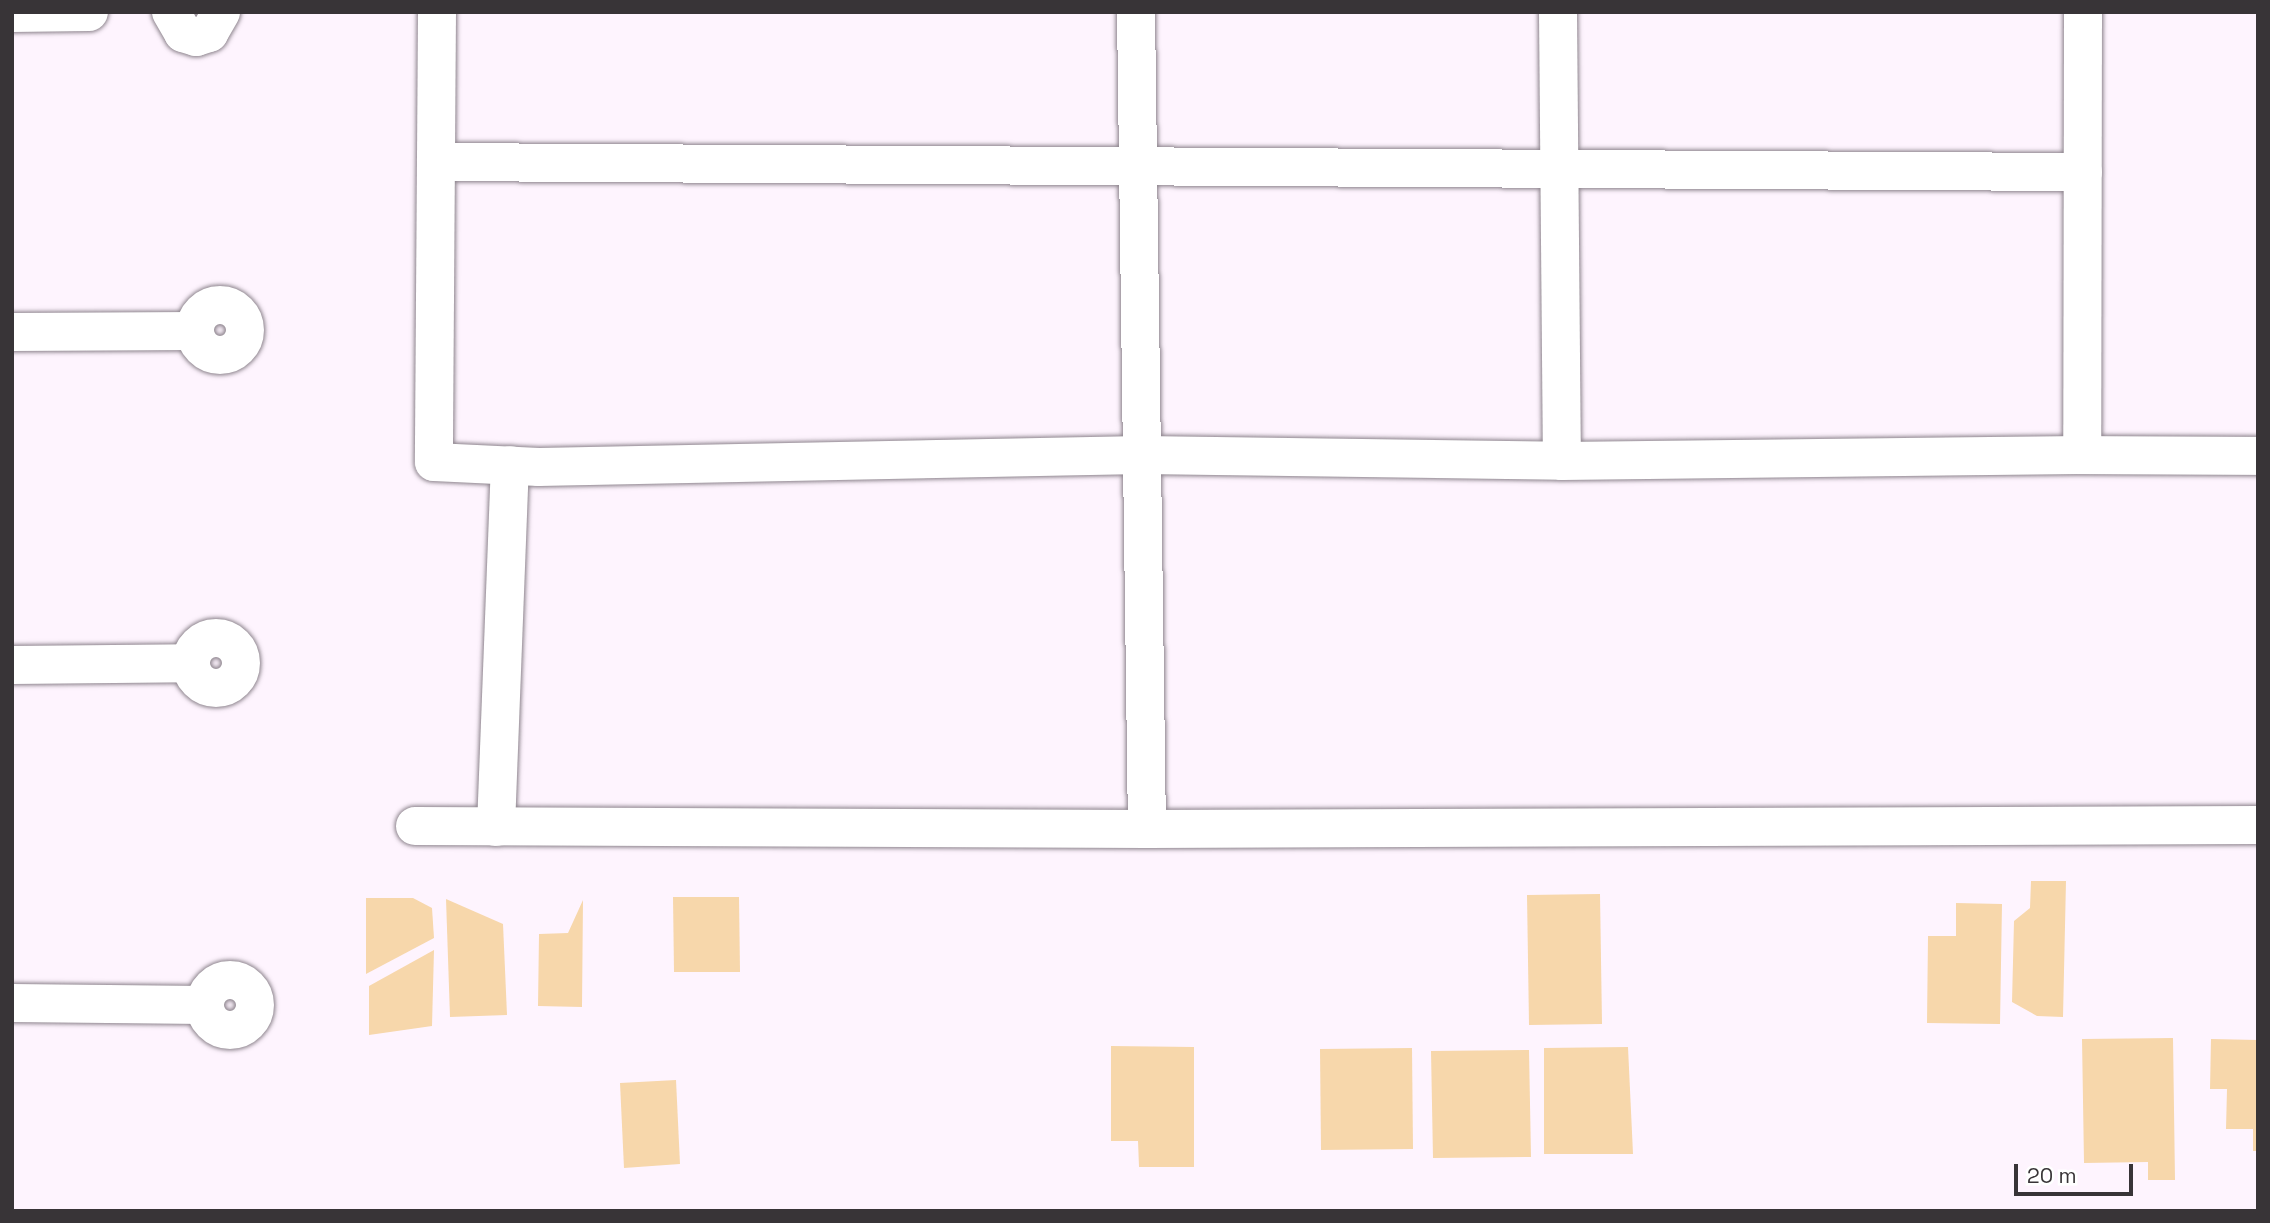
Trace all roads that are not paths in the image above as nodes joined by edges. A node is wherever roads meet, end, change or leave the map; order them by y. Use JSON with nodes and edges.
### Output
{"nodes":[{"id":1,"x":89,"y":12,"type":"edge"},
{"id":2,"x":170,"y":12,"type":"edge"},
{"id":3,"x":221,"y":12,"type":"edge"},
{"id":4,"x":437,"y":12,"type":"edge"},
{"id":5,"x":1136,"y":12,"type":"edge"},
{"id":6,"x":1558,"y":12,"type":"edge"},
{"id":7,"x":2082,"y":12,"type":"edge"},
{"id":8,"x":12,"y":13,"type":"edge"},
{"id":9,"x":436,"y":162,"type":"junction"},
{"id":10,"x":1138,"y":166,"type":"junction"},
{"id":11,"x":1559,"y":169,"type":"junction"},
{"id":12,"x":2082,"y":172,"type":"junction"},
{"id":13,"x":194,"y":331,"type":"dead end"},
{"id":14,"x":12,"y":332,"type":"edge"},
{"id":15,"x":1142,"y":455,"type":"junction"},
{"id":16,"x":2082,"y":455,"type":"junction"},
{"id":17,"x":2258,"y":456,"type":"edge"},
{"id":18,"x":1562,"y":461,"type":"junction"},
{"id":19,"x":510,"y":465,"type":"junction"},
{"id":20,"x":190,"y":663,"type":"dead end"},
{"id":21,"x":12,"y":665,"type":"edge"},
{"id":22,"x":2258,"y":825,"type":"edge"},
{"id":23,"x":415,"y":827,"type":"dead end"},
{"id":24,"x":496,"y":827,"type":"junction"},
{"id":25,"x":1147,"y":829,"type":"junction"},
{"id":26,"x":12,"y":1003,"type":"edge"},
{"id":27,"x":204,"y":1005,"type":"dead end"}],
"edges":[{"from":1,"to":8,"type":"street"},
{"from":2,"to":3,"type":"street"},
{"from":4,"to":9,"type":"street"},
{"from":5,"to":10,"type":"street"},
{"from":6,"to":11,"type":"street"},
{"from":7,"to":12,"type":"street"},
{"from":9,"to":10,"type":"street"},
{"from":9,"to":19,"type":"street"},
{"from":10,"to":11,"type":"street"},
{"from":10,"to":15,"type":"street"},
{"from":11,"to":12,"type":"street"},
{"from":11,"to":18,"type":"street"},
{"from":12,"to":16,"type":"street"},
{"from":13,"to":14,"type":"street"},
{"from":15,"to":18,"type":"street"},
{"from":15,"to":19,"type":"street"},
{"from":15,"to":25,"type":"street"},
{"from":16,"to":17,"type":"street"},
{"from":16,"to":18,"type":"street"},
{"from":19,"to":24,"type":"street"},
{"from":20,"to":21,"type":"street"},
{"from":22,"to":25,"type":"street"},
{"from":23,"to":24,"type":"street"},
{"from":24,"to":25,"type":"street"},
{"from":26,"to":27,"type":"street"}]}
